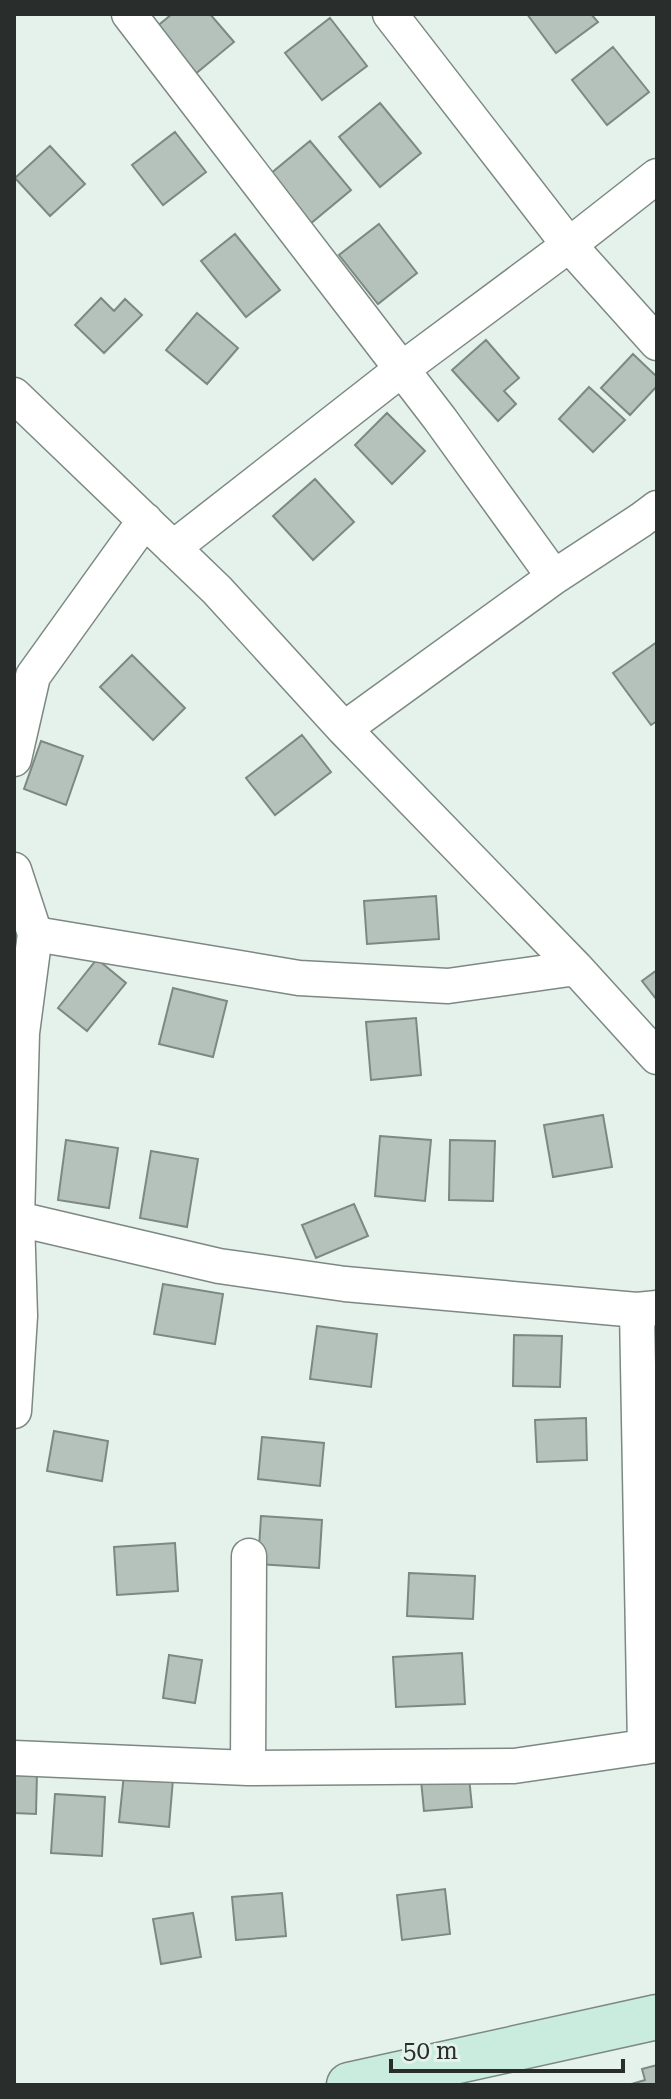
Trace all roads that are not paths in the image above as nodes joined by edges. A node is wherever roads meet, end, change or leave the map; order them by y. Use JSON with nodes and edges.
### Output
{"nodes":[{"id":1,"x":129,"y":14,"type":"edge"},
{"id":2,"x":390,"y":14,"type":"edge"},
{"id":3,"x":657,"y":176,"type":"edge"},
{"id":4,"x":569,"y":245,"type":"junction"},
{"id":5,"x":657,"y":343,"type":"edge"},
{"id":6,"x":402,"y":369,"type":"junction"},
{"id":7,"x":14,"y":395,"type":"edge"},
{"id":8,"x":145,"y":520,"type":"junction"},
{"id":9,"x":652,"y":522,"type":"edge"},
{"id":10,"x":173,"y":548,"type":"junction"},
{"id":11,"x":554,"y":577,"type":"junction"},
{"id":12,"x":344,"y":729,"type":"junction"},
{"id":13,"x":14,"y":759,"type":"edge"},
{"id":14,"x":14,"y":870,"type":"edge"},
{"id":15,"x":35,"y":934,"type":"junction"},
{"id":16,"x":576,"y":968,"type":"junction"},
{"id":17,"x":657,"y":1057,"type":"edge"},
{"id":18,"x":15,"y":1219,"type":"edge"},
{"id":19,"x":647,"y":1309,"type":"edge"},
{"id":20,"x":14,"y":1411,"type":"edge"},
{"id":21,"x":249,"y":1556,"type":"dead end"},
{"id":22,"x":651,"y":1746,"type":"edge"},
{"id":23,"x":14,"y":1758,"type":"edge"},
{"id":24,"x":248,"y":1768,"type":"junction"},
{"id":25,"x":657,"y":2017,"type":"edge"},
{"id":26,"x":349,"y":2085,"type":"edge"}],
"edges":[{"from":1,"to":6,"type":"street"},
{"from":2,"to":4,"type":"street"},
{"from":3,"to":4,"type":"street"},
{"from":4,"to":5,"type":"street"},
{"from":4,"to":6,"type":"street"},
{"from":6,"to":10,"type":"street"},
{"from":6,"to":11,"type":"street"},
{"from":7,"to":8,"type":"street"},
{"from":8,"to":10,"type":"street"},
{"from":8,"to":13,"type":"street"},
{"from":9,"to":11,"type":"street"},
{"from":10,"to":12,"type":"street"},
{"from":11,"to":12,"type":"street"},
{"from":12,"to":16,"type":"street"},
{"from":14,"to":15,"type":"street"},
{"from":15,"to":16,"type":"street"},
{"from":15,"to":18,"type":"street"},
{"from":16,"to":17,"type":"street"},
{"from":18,"to":19,"type":"street"},
{"from":18,"to":20,"type":"street"},
{"from":19,"to":22,"type":"street"},
{"from":21,"to":24,"type":"street"},
{"from":22,"to":24,"type":"street"},
{"from":23,"to":24,"type":"street"},
{"from":25,"to":26,"type":"street"}]}
